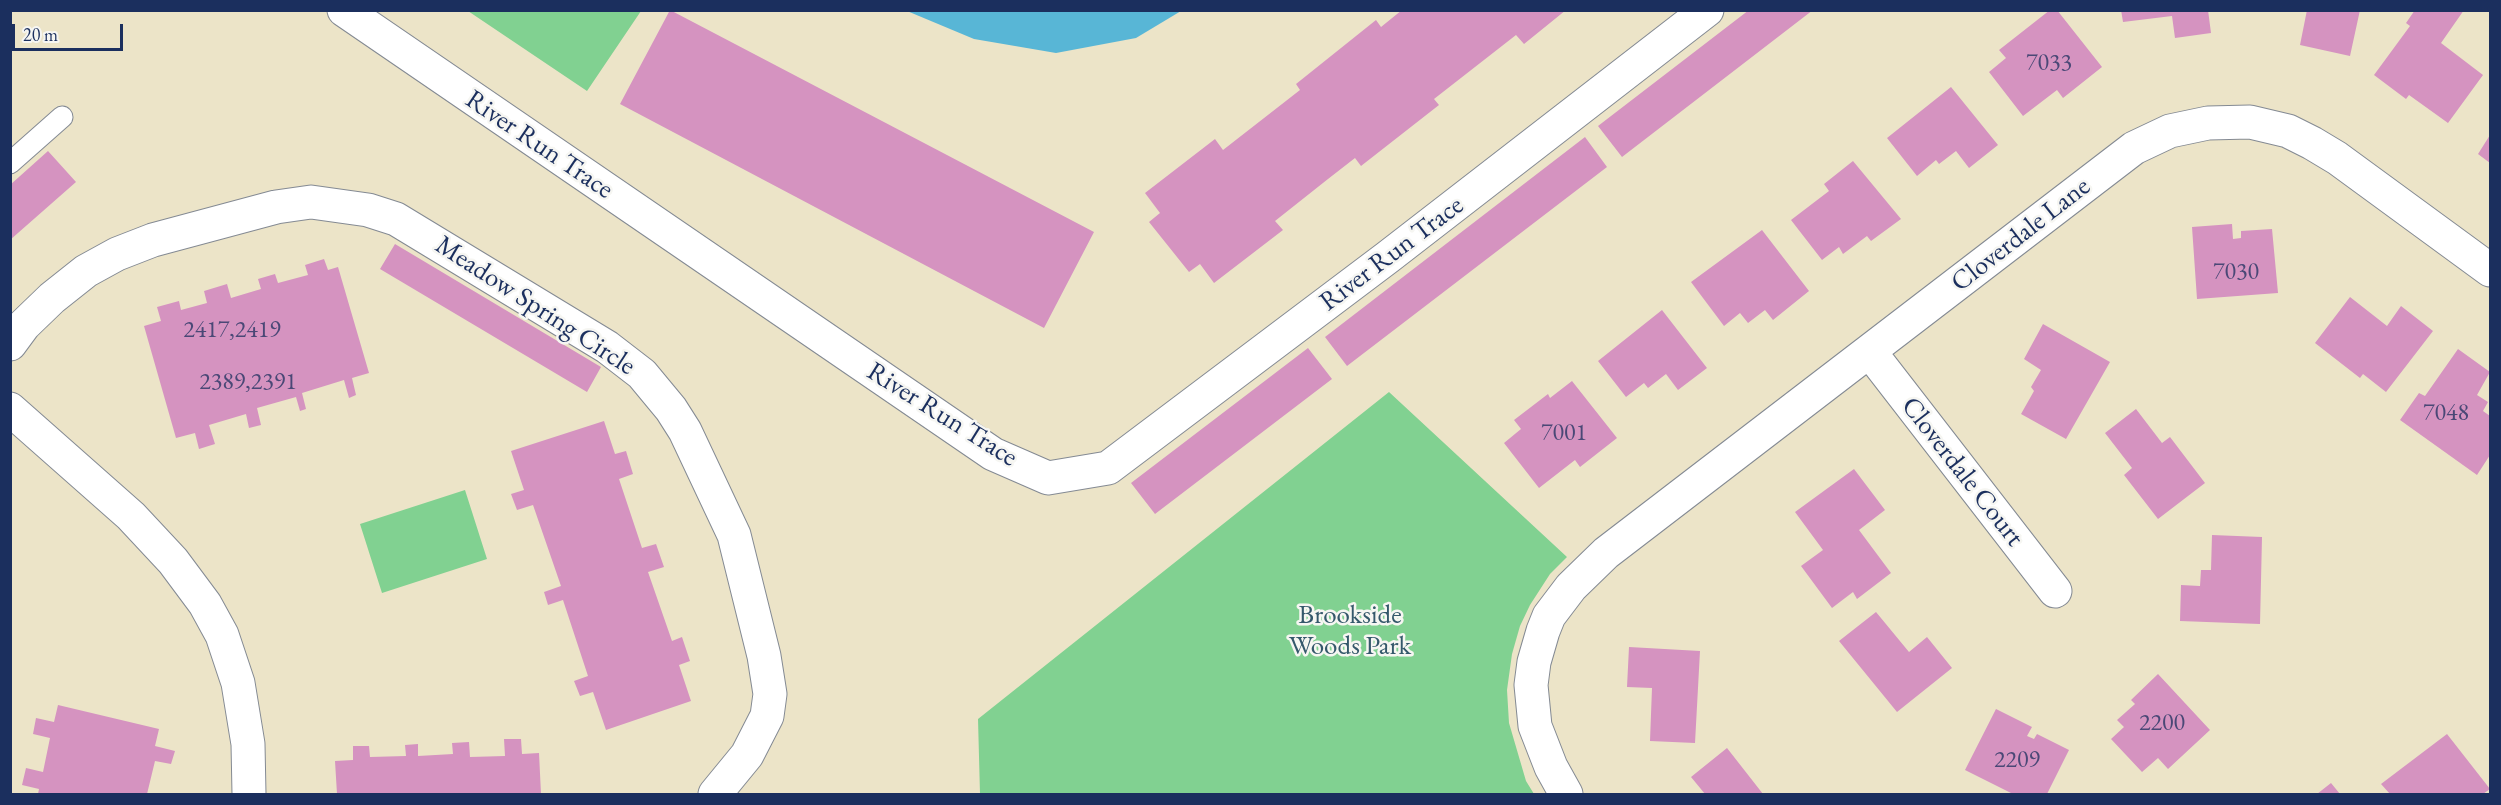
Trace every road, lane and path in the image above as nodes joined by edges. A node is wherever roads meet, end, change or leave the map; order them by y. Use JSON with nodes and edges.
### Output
{"nodes":[{"id":1,"x":344,"y":10,"type":"edge"},
{"id":2,"x":1707,"y":10,"type":"edge"},
{"id":3,"x":62,"y":117,"type":"dead end"},
{"id":4,"x":10,"y":163,"type":"edge"},
{"id":5,"x":2490,"y":270,"type":"edge"},
{"id":6,"x":10,"y":344,"type":"edge"},
{"id":7,"x":1870,"y":352,"type":"junction"},
{"id":8,"x":10,"y":410,"type":"edge"},
{"id":9,"x":2055,"y":591,"type":"dead end"},
{"id":10,"x":249,"y":795,"type":"edge"},
{"id":11,"x":715,"y":795,"type":"edge"},
{"id":12,"x":1566,"y":795,"type":"edge"}],
"edges":[{"from":1,"to":2,"type":"street","name":"River Run Trace"},
{"from":3,"to":4,"type":"lane"},
{"from":5,"to":7,"type":"street","name":"Cloverdale Lane"},
{"from":6,"to":11,"type":"street","name":"Meadow Spring Circle"},
{"from":7,"to":9,"type":"street","name":"Cloverdale Court"},
{"from":7,"to":12,"type":"street","name":"Cloverdale Lane"},
{"from":8,"to":10,"type":"street"}]}
